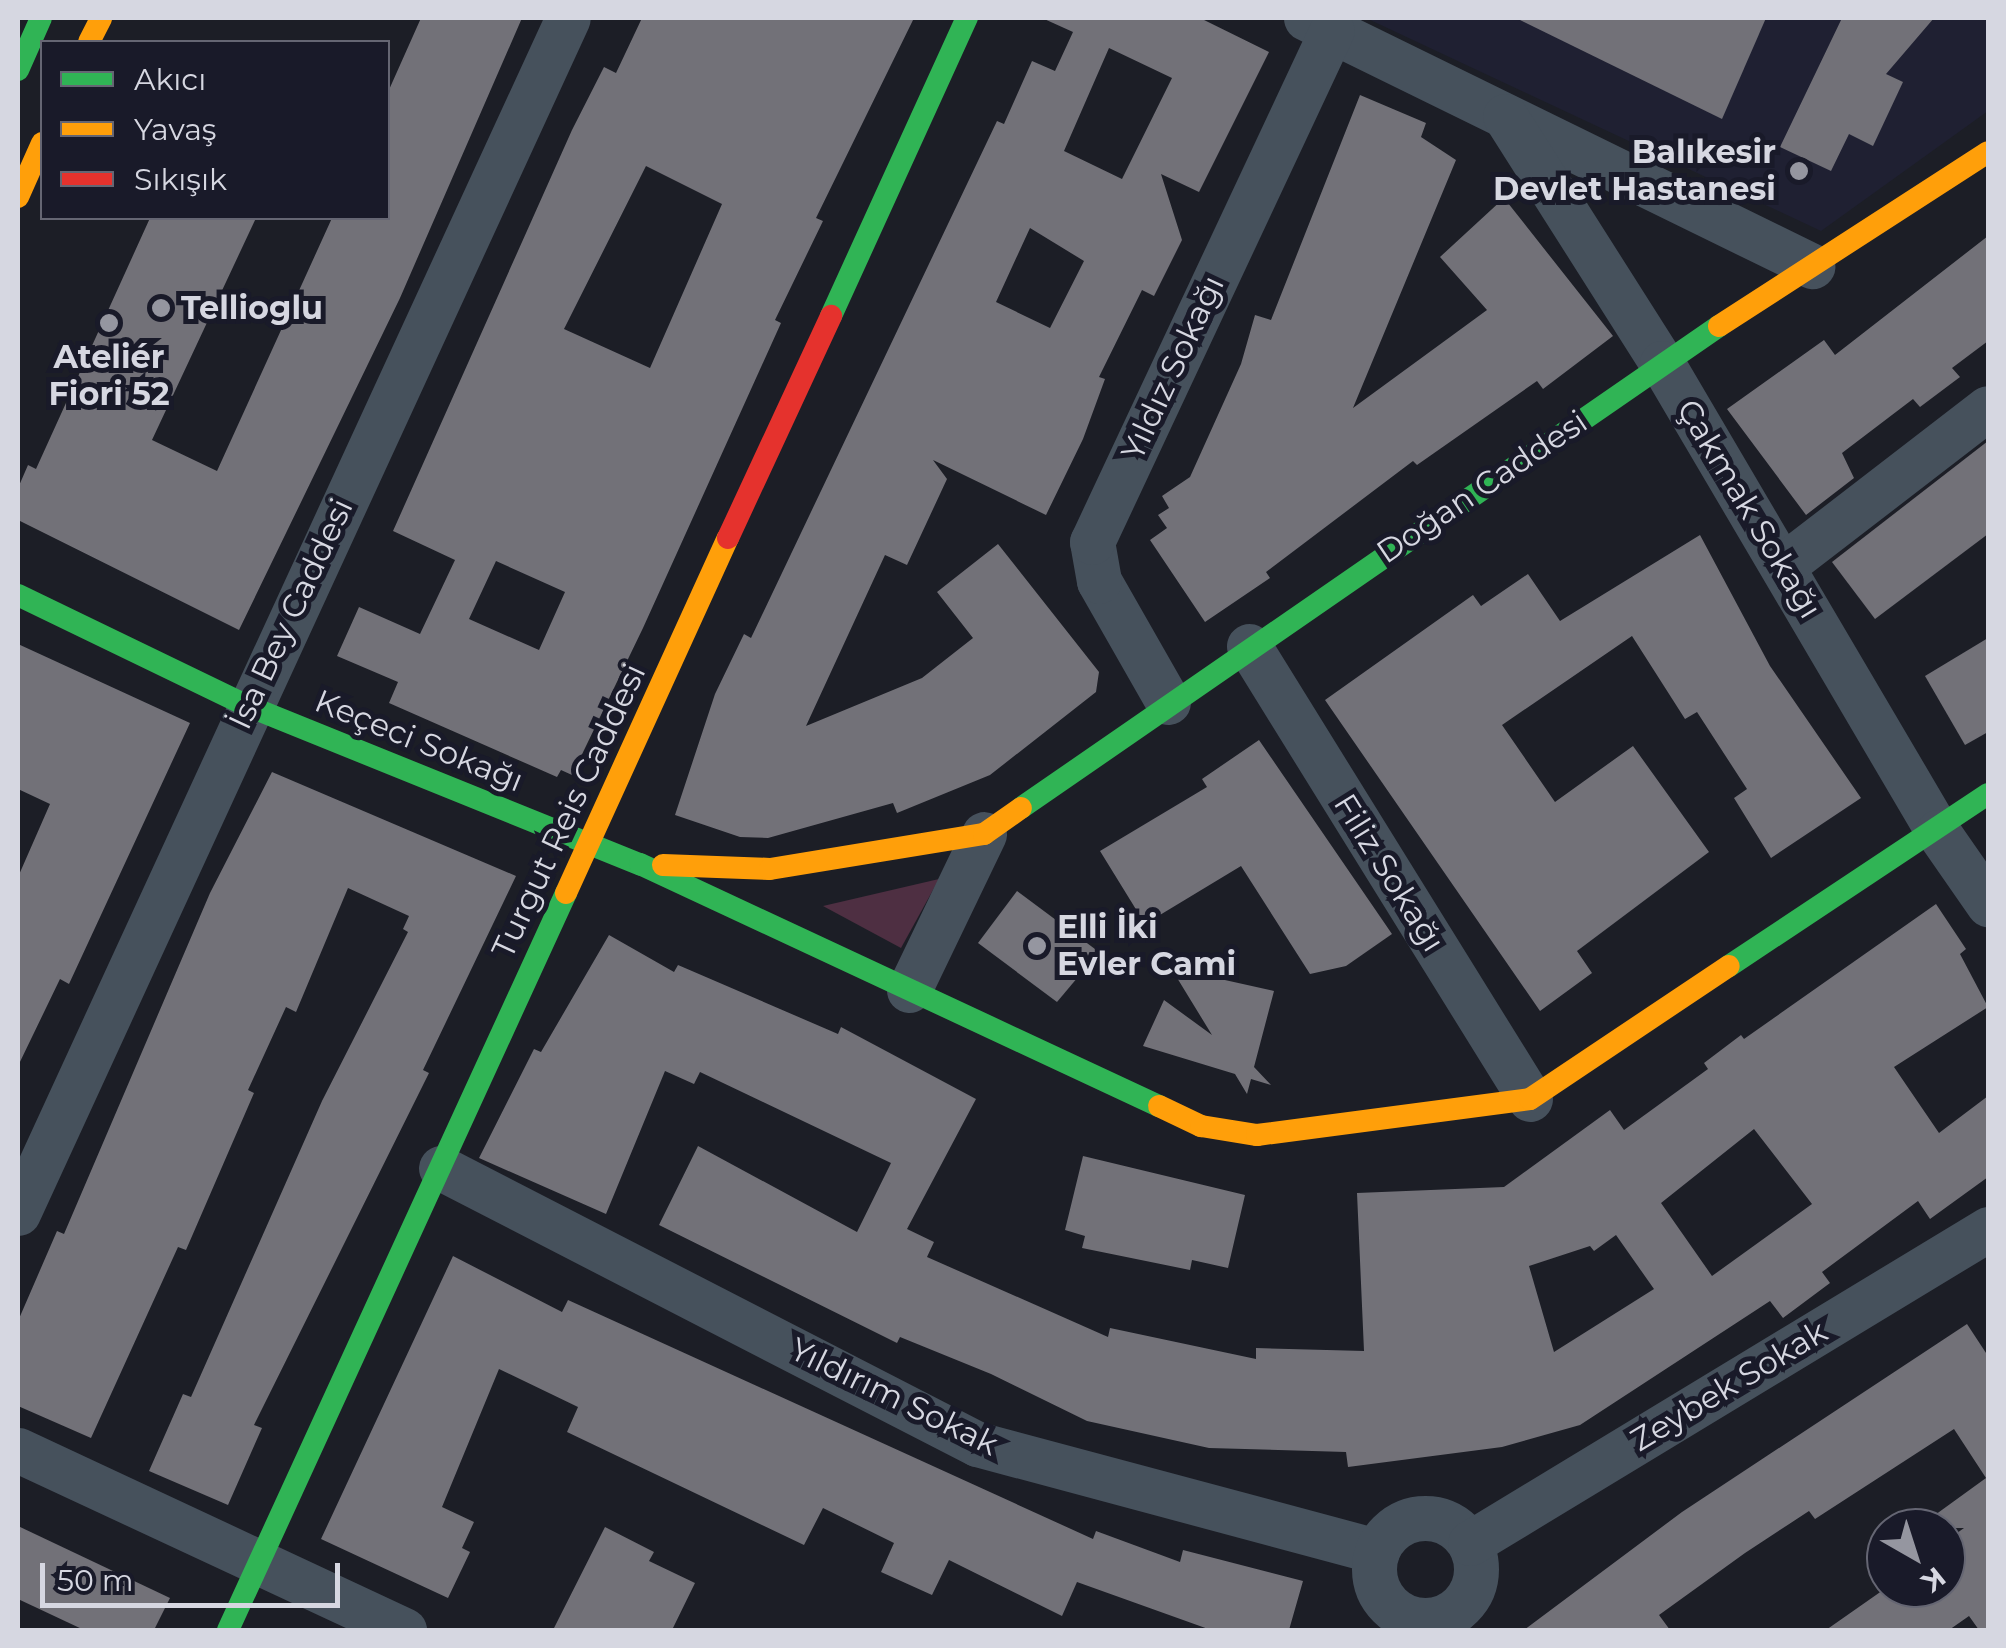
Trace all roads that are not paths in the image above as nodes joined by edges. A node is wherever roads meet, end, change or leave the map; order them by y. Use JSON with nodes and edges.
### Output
{"nodes":[{"id":1,"x":42,"y":18,"type":"edge"},
{"id":2,"x":568,"y":18,"type":"edge"},
{"id":3,"x":967,"y":18,"type":"edge"},
{"id":4,"x":1318,"y":24,"type":"edge"},
{"id":5,"x":18,"y":70,"type":"edge"},
{"id":6,"x":1506,"y":116,"type":"junction"},
{"id":7,"x":40,"y":148,"type":"edge"},
{"id":8,"x":1988,"y":152,"type":"edge"},
{"id":9,"x":18,"y":197,"type":"edge"},
{"id":10,"x":1812,"y":266,"type":"junction"},
{"id":11,"x":1662,"y":363,"type":"junction"},
{"id":12,"x":1988,"y":408,"type":"edge"},
{"id":13,"x":1784,"y":564,"type":"junction"},
{"id":14,"x":18,"y":595,"type":"edge"},
{"id":15,"x":1249,"y":646,"type":"junction"},
{"id":16,"x":1168,"y":702,"type":"junction"},
{"id":17,"x":248,"y":706,"type":"junction"},
{"id":18,"x":1988,"y":794,"type":"edge"},
{"id":19,"x":1938,"y":832,"type":"junction"},
{"id":20,"x":984,"y":834,"type":"junction"},
{"id":21,"x":590,"y":846,"type":"junction"},
{"id":22,"x":640,"y":864,"type":"junction"},
{"id":23,"x":1988,"y":904,"type":"edge"},
{"id":24,"x":908,"y":990,"type":"junction"},
{"id":25,"x":1530,"y":1099,"type":"junction"},
{"id":26,"x":441,"y":1168,"type":"junction"},
{"id":27,"x":18,"y":1213,"type":"edge"},
{"id":28,"x":1988,"y":1229,"type":"edge"},
{"id":29,"x":18,"y":1450,"type":"edge"},
{"id":30,"x":1470,"y":1543,"type":"junction"},
{"id":31,"x":1377,"y":1551,"type":"junction"},
{"id":32,"x":260,"y":1559,"type":"junction"},
{"id":33,"x":1431,"y":1624,"type":"edge"},
{"id":34,"x":228,"y":1630,"type":"edge"},
{"id":35,"x":404,"y":1630,"type":"edge"}],
"edges":[{"from":1,"to":5,"type":"main road"},
{"from":2,"to":17,"type":"street","name":"İsa Bey Caddesi"},
{"from":3,"to":21,"type":"main road","name":"Turgut Reis Caddesi"},
{"from":4,"to":6,"type":"street"},
{"from":4,"to":16,"type":"street","name":"Yıldız Sokağı"},
{"from":6,"to":10,"type":"street"},
{"from":6,"to":11,"type":"street","name":"Çakmak Sokağı"},
{"from":7,"to":9,"type":"main road"},
{"from":8,"to":10,"type":"main road","name":"Doğan Caddesi"},
{"from":10,"to":11,"type":"main road","name":"Doğan Caddesi"},
{"from":11,"to":13,"type":"street","name":"Çakmak Sokağı"},
{"from":11,"to":15,"type":"main road","name":"Doğan Caddesi"},
{"from":12,"to":13,"type":"street"},
{"from":13,"to":19,"type":"street","name":"Çakmak Sokağı"},
{"from":14,"to":17,"type":"main road","name":"Keçeci Sokağı"},
{"from":15,"to":16,"type":"main road","name":"Doğan Caddesi"},
{"from":15,"to":25,"type":"street","name":"Filiz Sokağı"},
{"from":16,"to":20,"type":"main road","name":"Doğan Caddesi"},
{"from":17,"to":21,"type":"main road","name":"Keçeci Sokağı"},
{"from":17,"to":27,"type":"street","name":"İsa Bey Caddesi"},
{"from":18,"to":19,"type":"main road"},
{"from":19,"to":23,"type":"street","name":"Çakmak Sokağı"},
{"from":19,"to":25,"type":"main road"},
{"from":20,"to":22,"type":"main road","name":"Doğan Caddesi"},
{"from":20,"to":24,"type":"street","name":"Doğan Caddesi"},
{"from":21,"to":22,"type":"main road","name":"Keçeci Sokağı"},
{"from":21,"to":26,"type":"main road","name":"Turgut Reis Caddesi"},
{"from":22,"to":24,"type":"main road","name":"Keçeci Sokağı"},
{"from":24,"to":25,"type":"main road","name":"Keçeci Sokağı"},
{"from":26,"to":31,"type":"street","name":"Yıldırım Sokak"},
{"from":26,"to":32,"type":"main road","name":"Turgut Reis Caddesi"},
{"from":28,"to":30,"type":"street","name":"Zeybek Sokak"},
{"from":29,"to":32,"type":"street"},
{"from":30,"to":31,"type":"street"},
{"from":30,"to":33,"type":"street"},
{"from":31,"to":33,"type":"street"},
{"from":32,"to":34,"type":"main road","name":"Turgut Reis Caddesi"},
{"from":32,"to":35,"type":"street"}]}
